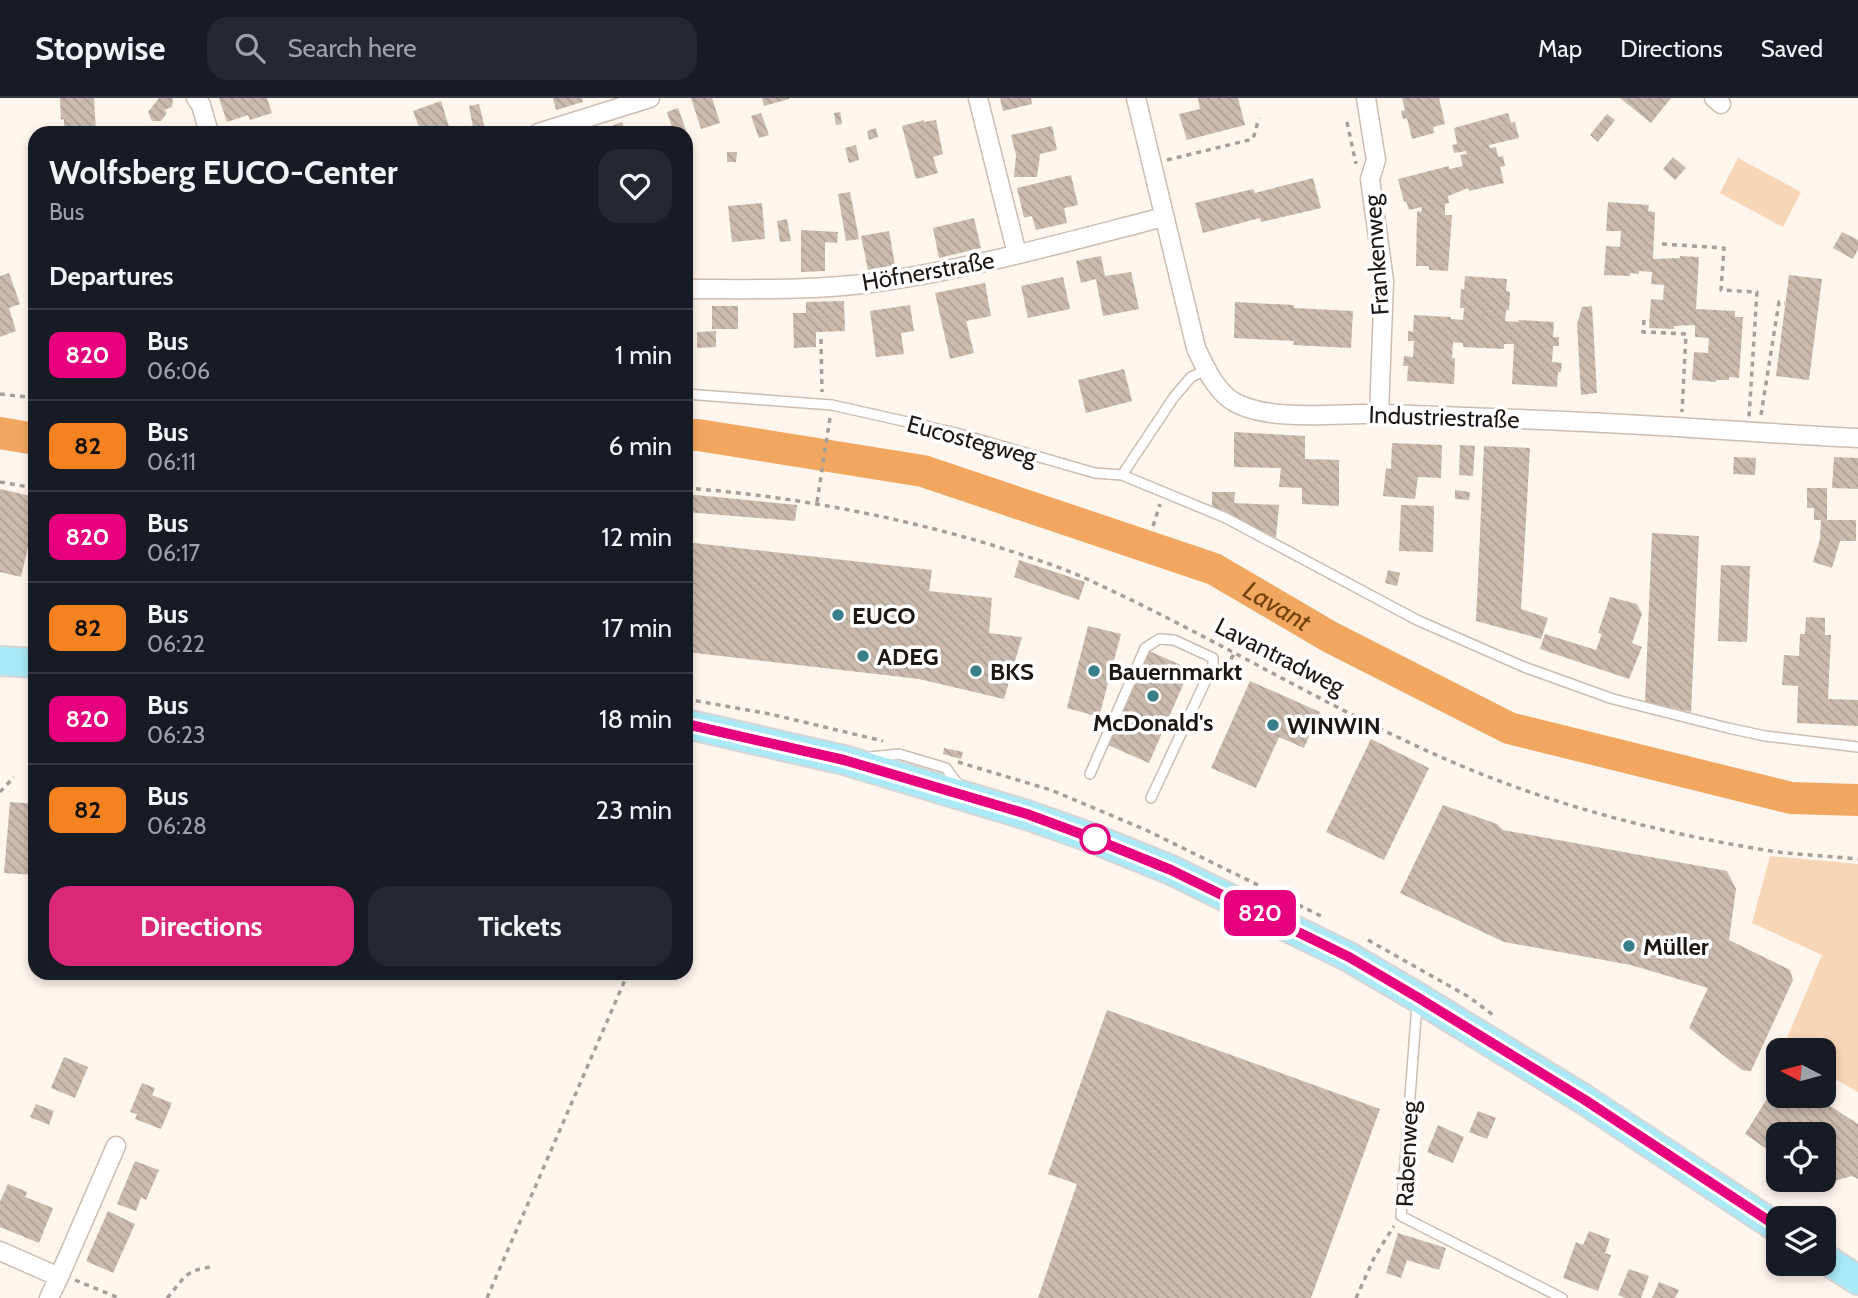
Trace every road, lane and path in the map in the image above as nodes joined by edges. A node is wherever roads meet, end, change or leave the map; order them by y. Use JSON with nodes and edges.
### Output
{"nodes":[{"id":1,"x":196,"y":98,"type":"edge"},
{"id":2,"x":650,"y":98,"type":"edge"},
{"id":3,"x":978,"y":98,"type":"edge"},
{"id":4,"x":1136,"y":98,"type":"edge"},
{"id":5,"x":1366,"y":98,"type":"edge"},
{"id":6,"x":1259,"y":118,"type":"dead end"},
{"id":7,"x":207,"y":126,"type":"edge"},
{"id":8,"x":560,"y":126,"type":"edge"},
{"id":9,"x":1152,"y":164,"type":"junction"},
{"id":10,"x":1164,"y":217,"type":"junction"},
{"id":11,"x":1662,"y":244,"type":"dead end"},
{"id":12,"x":1017,"y":254,"type":"junction"},
{"id":13,"x":693,"y":289,"type":"edge"},
{"id":14,"x":1785,"y":303,"type":"dead end"},
{"id":15,"x":1644,"y":320,"type":"dead end"},
{"id":16,"x":821,"y":338,"type":"dead end"},
{"id":17,"x":1206,"y":370,"type":"junction"},
{"id":18,"x":0,"y":394,"type":"edge"},
{"id":19,"x":693,"y":394,"type":"edge"},
{"id":20,"x":28,"y":397,"type":"edge"},
{"id":21,"x":827,"y":404,"type":"junction"},
{"id":22,"x":1379,"y":414,"type":"junction"},
{"id":23,"x":1681,"y":428,"type":"junction"},
{"id":24,"x":1753,"y":433,"type":"junction"},
{"id":25,"x":1858,"y":438,"type":"edge"},
{"id":26,"x":1122,"y":475,"type":"junction"},
{"id":27,"x":0,"y":482,"type":"edge"},
{"id":28,"x":28,"y":487,"type":"edge"},
{"id":29,"x":693,"y":488,"type":"edge"},
{"id":30,"x":1164,"y":492,"type":"junction"},
{"id":31,"x":817,"y":502,"type":"junction"},
{"id":32,"x":1153,"y":526,"type":"dead end"},
{"id":33,"x":1235,"y":652,"type":"junction"},
{"id":34,"x":1224,"y":670,"type":"dead end"},
{"id":35,"x":693,"y":726,"type":"edge"},
{"id":36,"x":1858,"y":747,"type":"edge"},
{"id":37,"x":1090,"y":774,"type":"dead end"},
{"id":38,"x":14,"y":777,"type":"dead end"},
{"id":39,"x":0,"y":792,"type":"edge"},
{"id":40,"x":1151,"y":798,"type":"dead end"},
{"id":41,"x":1858,"y":859,"type":"edge"},
{"id":42,"x":625,"y":980,"type":"edge"},
{"id":43,"x":1417,"y":997,"type":"junction"},
{"id":44,"x":116,"y":1146,"type":"dead end"},
{"id":45,"x":1401,"y":1216,"type":"junction"},
{"id":46,"x":1766,"y":1219,"type":"edge"},
{"id":47,"x":0,"y":1251,"type":"edge"},
{"id":48,"x":1836,"y":1266,"type":"edge"},
{"id":49,"x":213,"y":1267,"type":"dead end"},
{"id":50,"x":60,"y":1277,"type":"junction"},
{"id":51,"x":1858,"y":1280,"type":"edge"},
{"id":52,"x":49,"y":1298,"type":"edge"},
{"id":53,"x":119,"y":1298,"type":"edge"},
{"id":54,"x":167,"y":1298,"type":"edge"},
{"id":55,"x":488,"y":1298,"type":"edge"},
{"id":56,"x":1356,"y":1298,"type":"edge"},
{"id":57,"x":1562,"y":1298,"type":"edge"}],
"edges":[{"from":1,"to":7,"type":"street"},
{"from":2,"to":8,"type":"street"},
{"from":3,"to":12,"type":"street"},
{"from":4,"to":9,"type":"street","name":"Industriestraße"},
{"from":5,"to":22,"type":"street","name":"Frankenweg"},
{"from":6,"to":9,"type":"path"},
{"from":9,"to":10,"type":"street","name":"Industriestraße"},
{"from":10,"to":12,"type":"street","name":"Höfnerstraße"},
{"from":10,"to":17,"type":"street","name":"Industriestraße"},
{"from":11,"to":24,"type":"path"},
{"from":12,"to":13,"type":"street","name":"Höfnerstraße"},
{"from":14,"to":24,"type":"path"},
{"from":15,"to":23,"type":"path"},
{"from":16,"to":21,"type":"path"},
{"from":17,"to":22,"type":"street","name":"Industriestraße"},
{"from":17,"to":26,"type":"lane"},
{"from":18,"to":20,"type":"path"},
{"from":19,"to":21,"type":"lane","name":"Eucostegweg"},
{"from":21,"to":26,"type":"lane","name":"Eucostegweg"},
{"from":21,"to":31,"type":"path"},
{"from":22,"to":23,"type":"street","name":"Industriestraße"},
{"from":23,"to":24,"type":"street","name":"Industriestraße"},
{"from":24,"to":25,"type":"street","name":"Industriestraße"},
{"from":26,"to":30,"type":"lane","name":"Eucostegweg"},
{"from":27,"to":28,"type":"path"},
{"from":29,"to":31,"type":"path","name":"Lavantradweg"},
{"from":30,"to":32,"type":"path"},
{"from":30,"to":36,"type":"lane","name":"Eucostegweg"},
{"from":31,"to":33,"type":"path","name":"Lavantradweg"},
{"from":33,"to":34,"type":"path"},
{"from":33,"to":41,"type":"path","name":"Lavantradweg"},
{"from":35,"to":43,"type":"main road"},
{"from":37,"to":40,"type":"lane"},
{"from":38,"to":39,"type":"path"},
{"from":42,"to":55,"type":"path"},
{"from":43,"to":45,"type":"lane","name":"Rabenweg"},
{"from":43,"to":46,"type":"main road"},
{"from":44,"to":50,"type":"street"},
{"from":45,"to":56,"type":"path"},
{"from":45,"to":57,"type":"lane","name":"Rabenweg"},
{"from":47,"to":50,"type":"street"},
{"from":48,"to":51,"type":"main road"},
{"from":49,"to":54,"type":"path"},
{"from":50,"to":52,"type":"street"},
{"from":50,"to":53,"type":"path"}]}
